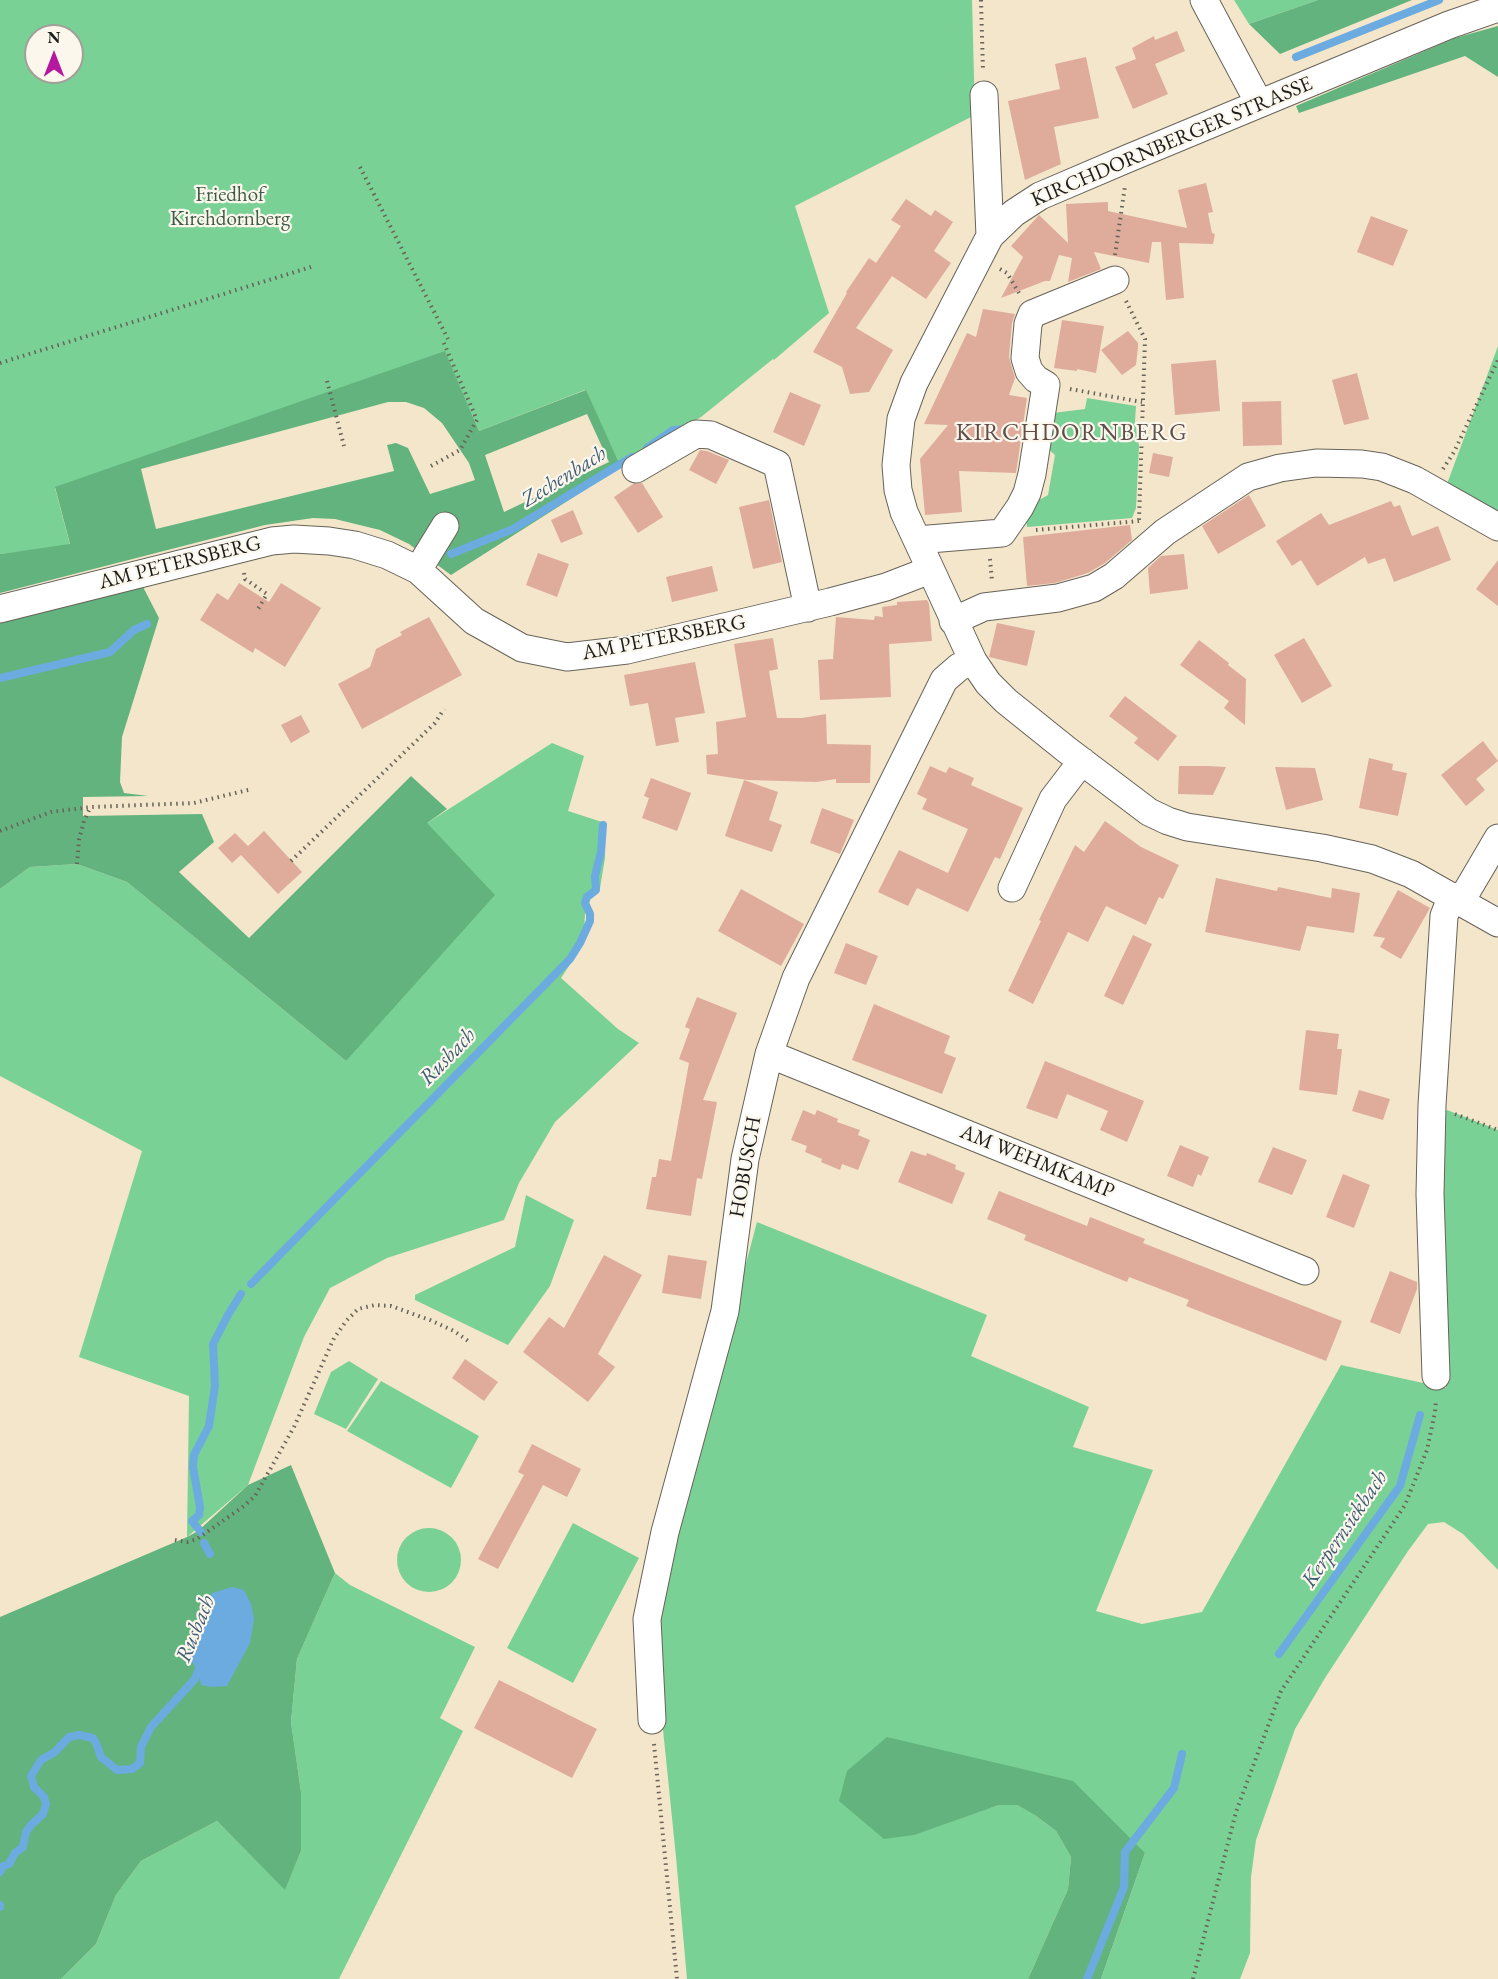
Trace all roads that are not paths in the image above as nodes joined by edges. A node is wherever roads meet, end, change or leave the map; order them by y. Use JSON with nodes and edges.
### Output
{"nodes":[{"id":1,"x":1204,"y":0,"type":"edge"},
{"id":2,"x":1498,"y":8,"type":"edge"},
{"id":3,"x":984,"y":95,"type":"road end"},
{"id":4,"x":1259,"y":103,"type":"junction"},
{"id":5,"x":990,"y":236,"type":"junction"},
{"id":6,"x":1115,"y":280,"type":"road end"},
{"id":7,"x":636,"y":470,"type":"dead end"},
{"id":8,"x":445,"y":526,"type":"dead end"},
{"id":9,"x":1498,"y":527,"type":"edge"},
{"id":10,"x":917,"y":540,"type":"junction"},
{"id":11,"x":418,"y":570,"type":"junction"},
{"id":12,"x":930,"y":570,"type":"junction"},
{"id":13,"x":807,"y":608,"type":"junction"},
{"id":14,"x":0,"y":609,"type":"edge"},
{"id":15,"x":954,"y":621,"type":"junction"},
{"id":16,"x":973,"y":661,"type":"junction"},
{"id":17,"x":1082,"y":761,"type":"junction"},
{"id":18,"x":1498,"y":838,"type":"edge"},
{"id":19,"x":1012,"y":888,"type":"dead end"},
{"id":20,"x":1457,"y":899,"type":"junction"},
{"id":21,"x":1498,"y":923,"type":"edge"},
{"id":22,"x":769,"y":1054,"type":"junction"},
{"id":23,"x":1305,"y":1271,"type":"dead end"},
{"id":24,"x":1436,"y":1376,"type":"road end"},
{"id":25,"x":652,"y":1720,"type":"road end"}],
"edges":[{"from":1,"to":4,"type":"street"},
{"from":2,"to":4,"type":"street","name":"KIRCHDORNBERGER STRASSE"},
{"from":3,"to":5,"type":"street"},
{"from":4,"to":5,"type":"street","name":"KIRCHDORNBERGER STRASSE"},
{"from":5,"to":10,"type":"street","name":"KIRCHDORNBERGER STRASSE"},
{"from":6,"to":10,"type":"street"},
{"from":7,"to":13,"type":"street"},
{"from":8,"to":11,"type":"street"},
{"from":9,"to":15,"type":"street"},
{"from":10,"to":12,"type":"street","name":"KIRCHDORNBERGER STRASSE"},
{"from":11,"to":13,"type":"street","name":"AM PETERSBERG"},
{"from":11,"to":14,"type":"street","name":"AM PETERSBERG"},
{"from":12,"to":13,"type":"street","name":"AM PETERSBERG"},
{"from":12,"to":15,"type":"street","name":"KIRCHDORNBERGER STRASSE"},
{"from":15,"to":16,"type":"street","name":"KIRCHDORNBERGER STRASSE"},
{"from":16,"to":17,"type":"street","name":"KIRCHDORNBERGER STRASSE"},
{"from":16,"to":22,"type":"street","name":"HOBUSCH"},
{"from":17,"to":19,"type":"street"},
{"from":17,"to":20,"type":"street","name":"KIRCHDORNBERGER STRASSE"},
{"from":18,"to":20,"type":"street"},
{"from":20,"to":21,"type":"street","name":"KIRCHDORNBERGER STRASSE"},
{"from":20,"to":24,"type":"street"},
{"from":22,"to":23,"type":"street","name":"AM WEHMKAMP"},
{"from":22,"to":25,"type":"street","name":"HOBUSCH"}]}
